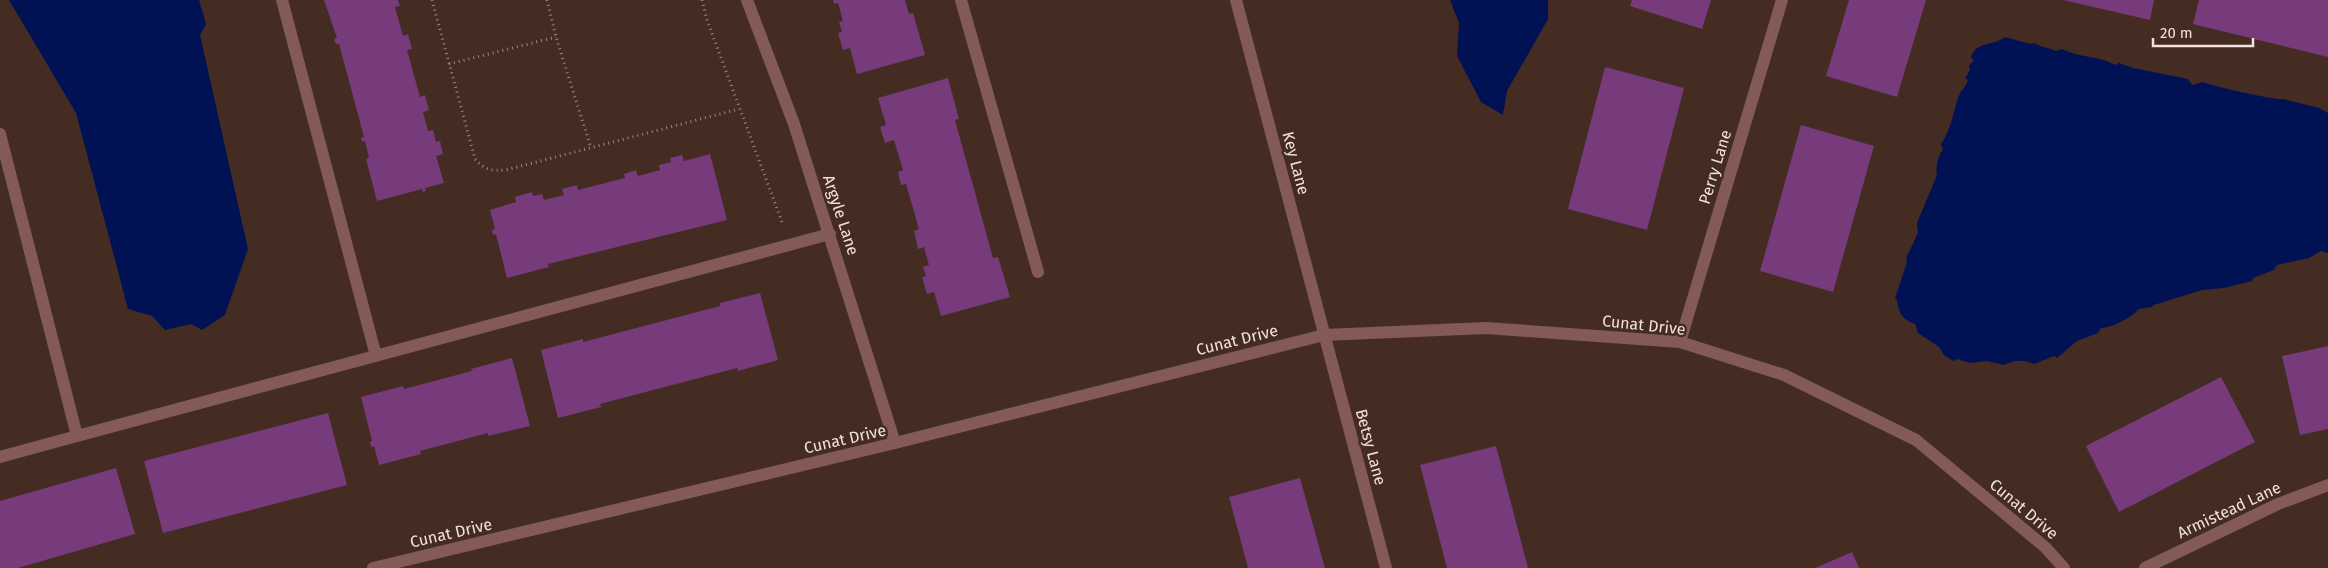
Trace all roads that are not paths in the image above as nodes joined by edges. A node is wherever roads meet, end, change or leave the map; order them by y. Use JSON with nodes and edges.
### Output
{"nodes":[{"id":1,"x":282,"y":0,"type":"edge"},
{"id":2,"x":747,"y":0,"type":"edge"},
{"id":3,"x":961,"y":0,"type":"edge"},
{"id":4,"x":1236,"y":0,"type":"edge"},
{"id":5,"x":1782,"y":0,"type":"edge"},
{"id":6,"x":0,"y":134,"type":"edge"},
{"id":7,"x":830,"y":234,"type":"junction"},
{"id":8,"x":1038,"y":272,"type":"dead end"},
{"id":9,"x":1324,"y":335,"type":"junction"},
{"id":10,"x":1680,"y":342,"type":"junction"},
{"id":11,"x":376,"y":356,"type":"junction"},
{"id":12,"x":77,"y":436,"type":"junction"},
{"id":13,"x":895,"y":443,"type":"junction"},
{"id":14,"x":0,"y":456,"type":"edge"},
{"id":15,"x":2328,"y":485,"type":"edge"},
{"id":16,"x":373,"y":568,"type":"edge"},
{"id":17,"x":1386,"y":568,"type":"edge"},
{"id":18,"x":2064,"y":568,"type":"edge"},
{"id":19,"x":2145,"y":568,"type":"edge"}],
"edges":[{"from":1,"to":11,"type":"street"},
{"from":2,"to":7,"type":"street","name":"Argyle Lane"},
{"from":3,"to":8,"type":"street"},
{"from":4,"to":9,"type":"street","name":"Key Lane"},
{"from":5,"to":10,"type":"street","name":"Perry Lane"},
{"from":6,"to":12,"type":"street"},
{"from":7,"to":11,"type":"street"},
{"from":7,"to":13,"type":"street","name":"Argyle Lane"},
{"from":9,"to":10,"type":"street","name":"Cunat Drive"},
{"from":9,"to":13,"type":"street","name":"Cunat Drive"},
{"from":9,"to":17,"type":"street","name":"Betsy Lane"},
{"from":10,"to":18,"type":"street","name":"Cunat Drive"},
{"from":11,"to":12,"type":"street"},
{"from":12,"to":14,"type":"street"},
{"from":13,"to":16,"type":"street","name":"Cunat Drive"},
{"from":15,"to":19,"type":"street","name":"Armistead Lane"}]}
